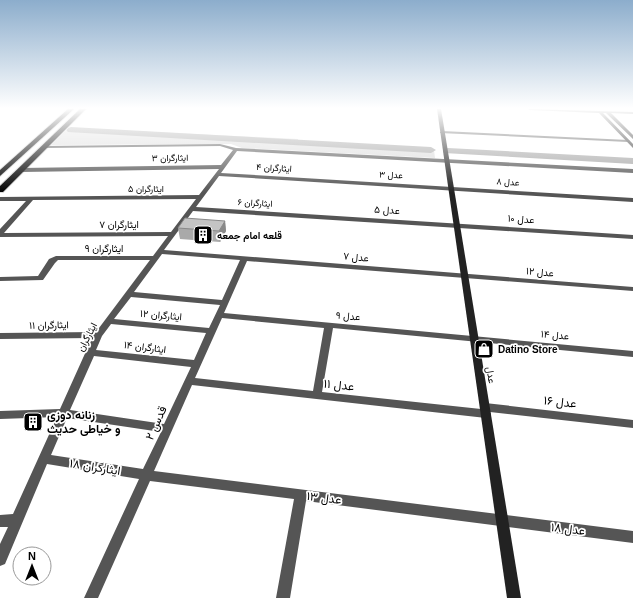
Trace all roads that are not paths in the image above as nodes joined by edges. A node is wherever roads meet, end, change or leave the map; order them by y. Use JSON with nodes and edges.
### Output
{"nodes":[{"id":1,"x":41,"y":137,"type":"edge"},
{"id":2,"x":54,"y":137,"type":"edge"},
{"id":3,"x":443,"y":137,"type":"edge"},
{"id":4,"x":549,"y":137,"type":"edge"},
{"id":5,"x":624,"y":137,"type":"edge"},
{"id":6,"x":628,"y":141,"type":"junction"},
{"id":7,"x":44,"y":147,"type":"junction"},
{"id":8,"x":633,"y":147,"type":"edge"},
{"id":9,"x":236,"y":149,"type":"junction"},
{"id":10,"x":447,"y":161,"type":"junction"},
{"id":11,"x":21,"y":170,"type":"junction"},
{"id":12,"x":220,"y":170,"type":"junction"},
{"id":13,"x":633,"y":171,"type":"edge"},
{"id":14,"x":0,"y":174,"type":"edge"},
{"id":15,"x":329,"y":180,"type":"joint"},
{"id":16,"x":451,"y":188,"type":"junction"},
{"id":17,"x":0,"y":190,"type":"edge"},
{"id":18,"x":200,"y":197,"type":"junction"},
{"id":19,"x":0,"y":199,"type":"edge"},
{"id":20,"x":31,"y":199,"type":"junction"},
{"id":21,"x":633,"y":200,"type":"edge"},
{"id":22,"x":191,"y":209,"type":"junction"},
{"id":23,"x":317,"y":216,"type":"joint"},
{"id":24,"x":457,"y":225,"type":"junction"},
{"id":25,"x":0,"y":234,"type":"edge"},
{"id":26,"x":172,"y":234,"type":"junction"},
{"id":27,"x":633,"y":237,"type":"edge"},
{"id":28,"x":157,"y":255,"type":"junction"},
{"id":29,"x":245,"y":258,"type":"junction"},
{"id":30,"x":464,"y":276,"type":"junction"},
{"id":31,"x":0,"y":279,"type":"edge"},
{"id":32,"x":633,"y":289,"type":"edge"},
{"id":33,"x":128,"y":294,"type":"junction"},
{"id":34,"x":225,"y":303,"type":"junction"},
{"id":35,"x":220,"y":315,"type":"junction"},
{"id":36,"x":108,"y":321,"type":"junction"},
{"id":37,"x":330,"y":326,"type":"junction"},
{"id":38,"x":212,"y":331,"type":"junction"},
{"id":39,"x":98,"y":335,"type":"junction"},
{"id":40,"x":0,"y":336,"type":"edge"},
{"id":41,"x":474,"y":339,"type":"junction"},
{"id":42,"x":90,"y":352,"type":"junction"},
{"id":43,"x":633,"y":354,"type":"edge"},
{"id":44,"x":197,"y":364,"type":"junction"},
{"id":45,"x":189,"y":381,"type":"junction"},
{"id":46,"x":317,"y":395,"type":"junction"},
{"id":47,"x":485,"y":411,"type":"junction"},
{"id":48,"x":64,"y":413,"type":"junction"},
{"id":49,"x":0,"y":415,"type":"edge"},
{"id":50,"x":633,"y":424,"type":"edge"},
{"id":51,"x":168,"y":429,"type":"junction"},
{"id":52,"x":44,"y":459,"type":"junction"},
{"id":53,"x":147,"y":475,"type":"junction"},
{"id":54,"x":301,"y":495,"type":"junction"},
{"id":55,"x":17,"y":520,"type":"junction"},
{"id":56,"x":0,"y":521,"type":"edge"},
{"id":57,"x":502,"y":521,"type":"junction"},
{"id":58,"x":633,"y":537,"type":"edge"},
{"id":59,"x":0,"y":559,"type":"edge"},
{"id":60,"x":91,"y":598,"type":"edge"},
{"id":61,"x":283,"y":598,"type":"edge"},
{"id":62,"x":514,"y":598,"type":"edge"}],
"edges":[{"from":1,"to":14,"type":"main road"},
{"from":2,"to":7,"type":"main road"},
{"from":3,"to":10,"type":"street","name":"عدل"},
{"from":4,"to":6,"type":"street"},
{"from":5,"to":6,"type":"street"},
{"from":6,"to":8,"type":"street"},
{"from":7,"to":9,"type":"street"},
{"from":7,"to":11,"type":"main road"},
{"from":9,"to":10,"type":"street"},
{"from":9,"to":12,"type":"street","name":"ایثارگران"},
{"from":10,"to":13,"type":"street"},
{"from":10,"to":16,"type":"street","name":"عدل"},
{"from":11,"to":12,"type":"street","name":"ایثارگران ۳"},
{"from":11,"to":17,"type":"main road"},
{"from":12,"to":15,"type":"street","name":"ایثارگران ۴"},
{"from":12,"to":18,"type":"street","name":"ایثارگران"},
{"from":15,"to":16,"type":"street","name":"عدل ۳"},
{"from":16,"to":21,"type":"street","name":"عدل ۸"},
{"from":16,"to":24,"type":"street","name":"عدل"},
{"from":18,"to":20,"type":"street","name":"ایثارگران ۵"},
{"from":18,"to":22,"type":"street","name":"ایثارگران"},
{"from":19,"to":20,"type":"street","name":"ایثارگران ۵"},
{"from":20,"to":25,"type":"street"},
{"from":22,"to":23,"type":"street","name":"ایثارگران ۶"},
{"from":22,"to":26,"type":"street","name":"ایثارگران"},
{"from":23,"to":24,"type":"street","name":"عدل ۵"},
{"from":24,"to":27,"type":"street","name":"عدل ۱۰"},
{"from":24,"to":30,"type":"street","name":"عدل"},
{"from":25,"to":26,"type":"street","name":"ایثارگران ۷"},
{"from":26,"to":28,"type":"street","name":"ایثارگران"},
{"from":28,"to":29,"type":"street","name":"ایثارگران ۹"},
{"from":28,"to":31,"type":"street","name":"ایثارگران ۹"},
{"from":28,"to":33,"type":"street","name":"ایثارگران"},
{"from":29,"to":30,"type":"street","name":"عدل ۷"},
{"from":29,"to":34,"type":"street","name":"قدس ۲"},
{"from":30,"to":32,"type":"street","name":"عدل ۱۲"},
{"from":30,"to":41,"type":"street","name":"عدل"},
{"from":33,"to":34,"type":"street"},
{"from":33,"to":36,"type":"street","name":"ایثارگران"},
{"from":34,"to":35,"type":"street","name":"قدس ۲"},
{"from":35,"to":37,"type":"street","name":"عدل ۹"},
{"from":35,"to":38,"type":"street","name":"قدس ۲"},
{"from":36,"to":38,"type":"street","name":"ایثارگران ۱۲"},
{"from":36,"to":39,"type":"street","name":"ایثارگران"},
{"from":37,"to":41,"type":"street","name":"عدل ۹"},
{"from":37,"to":46,"type":"street"},
{"from":38,"to":44,"type":"street","name":"قدس ۲"},
{"from":39,"to":40,"type":"street","name":"ایثارگران ۱۱"},
{"from":39,"to":42,"type":"street","name":"ایثارگران"},
{"from":41,"to":43,"type":"street","name":"عدل ۱۴"},
{"from":41,"to":47,"type":"street","name":"عدل"},
{"from":42,"to":44,"type":"street","name":"ایثارگران ۱۴"},
{"from":42,"to":48,"type":"street","name":"ایثارگران"},
{"from":44,"to":45,"type":"street","name":"قدس ۲"},
{"from":45,"to":46,"type":"street","name":"عدل ۱۱"},
{"from":45,"to":51,"type":"street","name":"قدس ۲"},
{"from":46,"to":47,"type":"street","name":"عدل ۱۱"},
{"from":47,"to":50,"type":"street","name":"عدل ۱۶"},
{"from":47,"to":57,"type":"street","name":"عدل"},
{"from":48,"to":49,"type":"street"},
{"from":48,"to":51,"type":"street"},
{"from":48,"to":52,"type":"street","name":"ایثارگران"},
{"from":51,"to":53,"type":"street","name":"قدس ۲"},
{"from":52,"to":53,"type":"street","name":"ایثارگران ۱۸"},
{"from":52,"to":55,"type":"street","name":"ایثارگران"},
{"from":53,"to":54,"type":"street","name":"عدل ۱۳"},
{"from":53,"to":60,"type":"street","name":"قدس ۲"},
{"from":54,"to":57,"type":"street","name":"عدل ۱۳"},
{"from":54,"to":61,"type":"street"},
{"from":55,"to":56,"type":"street"},
{"from":55,"to":59,"type":"street","name":"ایثارگران"},
{"from":57,"to":58,"type":"street","name":"عدل ۱۸"},
{"from":57,"to":62,"type":"street","name":"عدل"}]}
